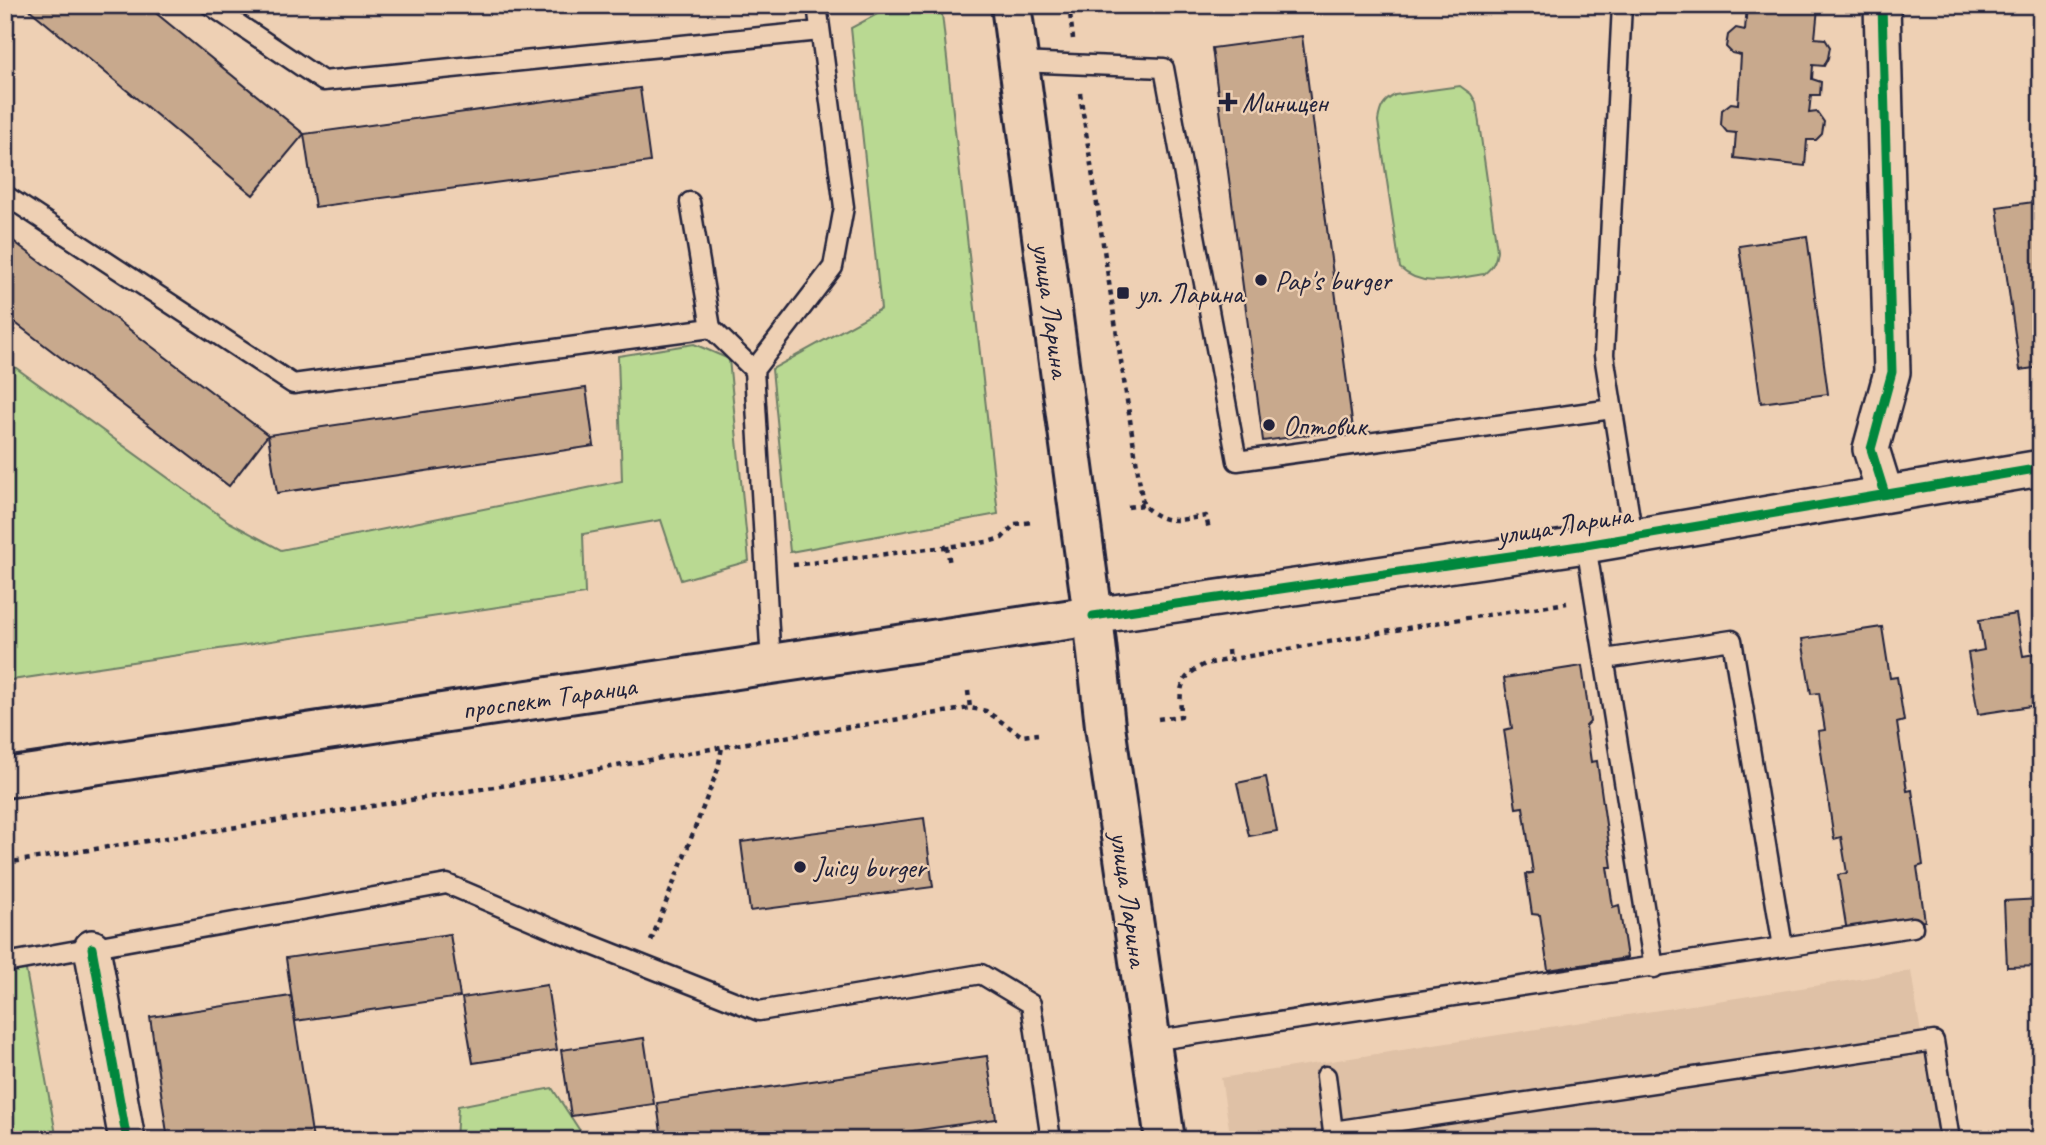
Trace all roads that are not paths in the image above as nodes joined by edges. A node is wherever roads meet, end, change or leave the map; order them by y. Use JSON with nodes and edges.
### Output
{"nodes":[{"id":1,"x":210,"y":5,"type":"edge"},
{"id":2,"x":817,"y":5,"type":"edge"},
{"id":3,"x":1011,"y":5,"type":"edge"},
{"id":4,"x":1622,"y":5,"type":"edge"},
{"id":5,"x":1882,"y":5,"type":"edge"},
{"id":6,"x":820,"y":31,"type":"junction"},
{"id":7,"x":1018,"y":62,"type":"junction"},
{"id":8,"x":5,"y":195,"type":"edge"},
{"id":9,"x":690,"y":202,"type":"dead end"},
{"id":10,"x":711,"y":328,"type":"junction"},
{"id":11,"x":754,"y":370,"type":"junction"},
{"id":12,"x":1612,"y":409,"type":"junction"},
{"id":13,"x":2041,"y":468,"type":"edge"},
{"id":14,"x":1885,"y":494,"type":"junction"},
{"id":15,"x":1633,"y":537,"type":"junction"},
{"id":16,"x":1586,"y":545,"type":"junction"},
{"id":17,"x":1093,"y":615,"type":"junction"},
{"id":18,"x":1605,"y":659,"type":"junction"},
{"id":19,"x":771,"y":664,"type":"junction"},
{"id":20,"x":5,"y":778,"type":"edge"},
{"id":21,"x":1913,"y":927,"type":"dead end"},
{"id":22,"x":1783,"y":947,"type":"junction"},
{"id":23,"x":92,"y":948,"type":"junction"},
{"id":24,"x":5,"y":963,"type":"edge"},
{"id":25,"x":1654,"y":968,"type":"junction"},
{"id":26,"x":1151,"y":1041,"type":"junction"},
{"id":27,"x":1326,"y":1076,"type":"dead end"},
{"id":28,"x":1333,"y":1135,"type":"edge"},
{"id":29,"x":127,"y":1140,"type":"edge"},
{"id":30,"x":1051,"y":1140,"type":"edge"},
{"id":31,"x":1165,"y":1140,"type":"edge"},
{"id":32,"x":1950,"y":1140,"type":"edge"}],
"edges":[{"from":1,"to":6,"type":"lane"},
{"from":2,"to":6,"type":"lane"},
{"from":3,"to":7,"type":"main road","name":"улица Ларина"},
{"from":4,"to":12,"type":"lane"},
{"from":5,"to":14,"type":"street"},
{"from":6,"to":11,"type":"lane"},
{"from":7,"to":12,"type":"lane"},
{"from":7,"to":17,"type":"main road","name":"улица Ларина"},
{"from":8,"to":10,"type":"lane"},
{"from":9,"to":10,"type":"lane"},
{"from":10,"to":11,"type":"lane"},
{"from":11,"to":19,"type":"lane"},
{"from":12,"to":15,"type":"lane"},
{"from":13,"to":14,"type":"street","name":"улица Ларина"},
{"from":14,"to":15,"type":"street","name":"улица Ларина"},
{"from":15,"to":16,"type":"street","name":"улица Ларина"},
{"from":16,"to":17,"type":"street","name":"улица Ларина"},
{"from":16,"to":18,"type":"lane"},
{"from":17,"to":19,"type":"main road","name":"проспект Таранца"},
{"from":17,"to":26,"type":"main road","name":"улица Ларина"},
{"from":18,"to":22,"type":"lane"},
{"from":18,"to":25,"type":"lane"},
{"from":19,"to":20,"type":"main road","name":"проспект Таранца"},
{"from":21,"to":22,"type":"lane"},
{"from":22,"to":25,"type":"lane"},
{"from":23,"to":24,"type":"lane"},
{"from":23,"to":29,"type":"street"},
{"from":23,"to":30,"type":"lane"},
{"from":25,"to":26,"type":"lane"},
{"from":26,"to":31,"type":"main road","name":"улица Ларина"},
{"from":27,"to":28,"type":"lane"},
{"from":28,"to":32,"type":"lane"}]}
